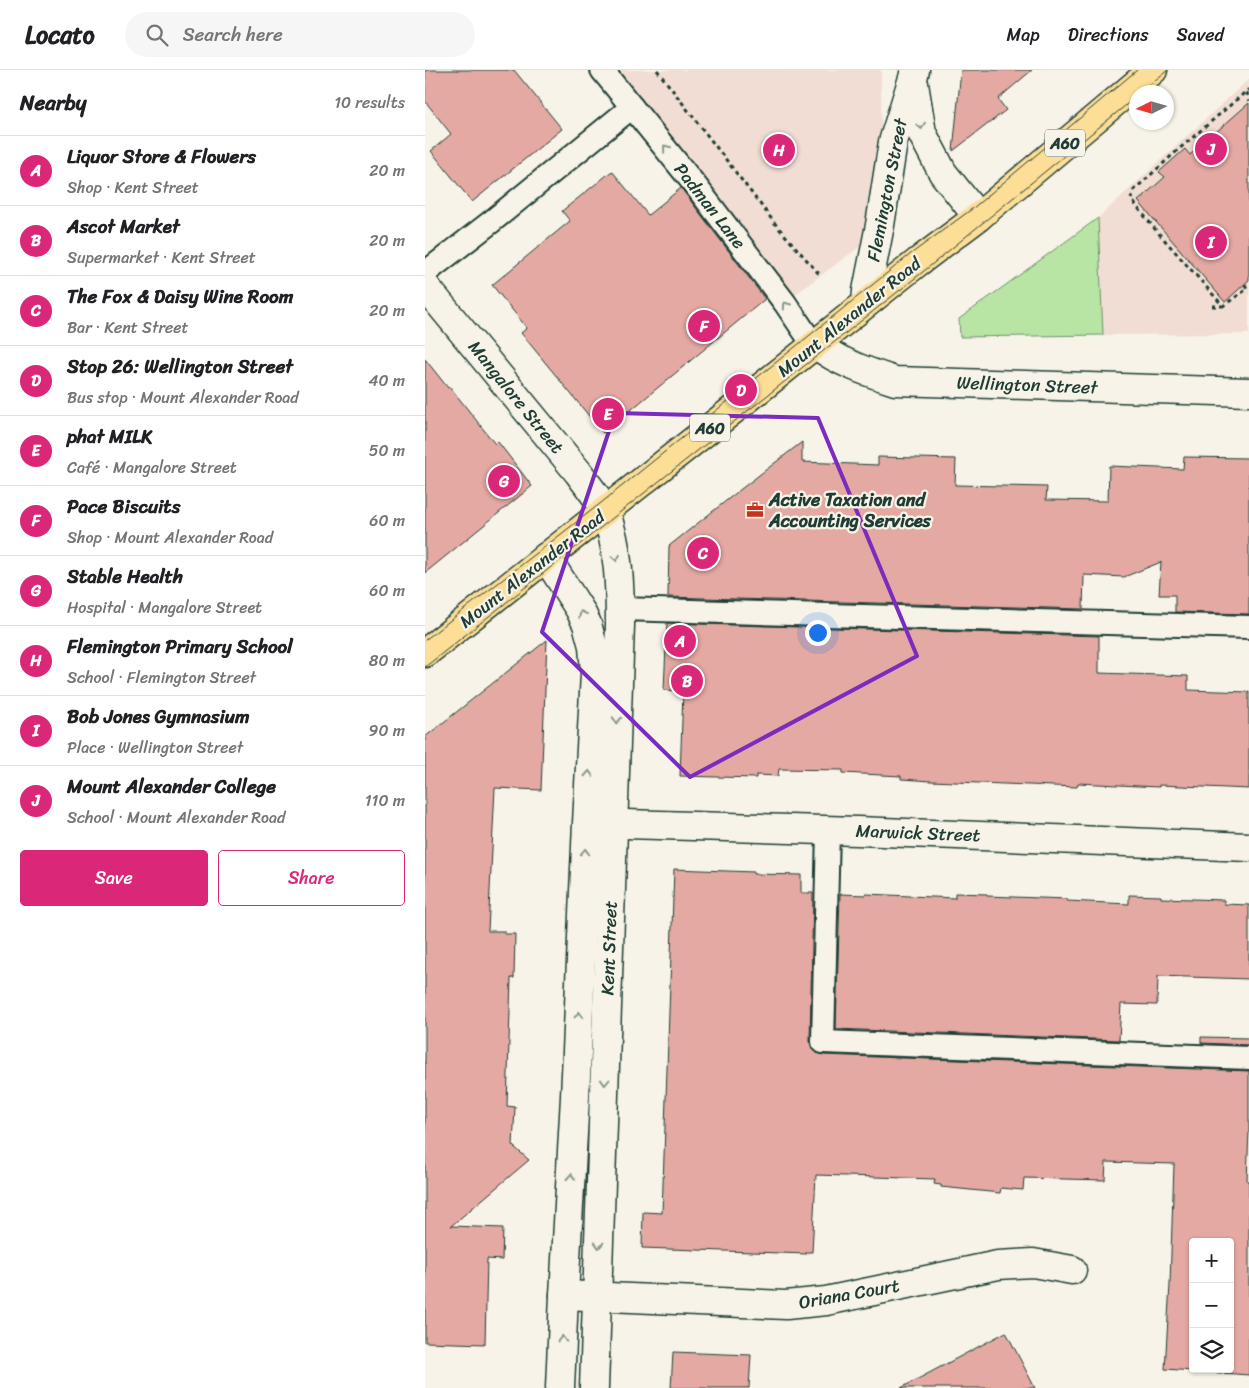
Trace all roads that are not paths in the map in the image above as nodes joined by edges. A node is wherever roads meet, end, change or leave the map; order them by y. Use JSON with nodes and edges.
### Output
{"nodes":[{"id":1,"x":602,"y":70,"type":"edge"},
{"id":2,"x":1153,"y":70,"type":"edge"},
{"id":3,"x":914,"y":74,"type":"edge"},
{"id":4,"x":632,"y":107,"type":"junction"},
{"id":5,"x":978,"y":216,"type":"junction"},
{"id":6,"x":425,"y":273,"type":"edge"},
{"id":7,"x":425,"y":286,"type":"edge"},
{"id":8,"x":866,"y":303,"type":"junction"},
{"id":9,"x":815,"y":344,"type":"junction"},
{"id":10,"x":1249,"y":392,"type":"edge"},
{"id":11,"x":605,"y":510,"type":"junction"},
{"id":12,"x":546,"y":557,"type":"junction"},
{"id":13,"x":620,"y":609,"type":"junction"},
{"id":14,"x":1249,"y":627,"type":"edge"},
{"id":15,"x":425,"y":653,"type":"edge"},
{"id":16,"x":587,"y":823,"type":"junction"},
{"id":17,"x":613,"y":824,"type":"junction"},
{"id":18,"x":828,"y":830,"type":"junction"},
{"id":19,"x":1249,"y":847,"type":"edge"},
{"id":20,"x":1249,"y":1058,"type":"edge"},
{"id":21,"x":1072,"y":1270,"type":"dead end"},
{"id":22,"x":564,"y":1295,"type":"junction"},
{"id":23,"x":597,"y":1295,"type":"junction"},
{"id":24,"x":560,"y":1388,"type":"edge"},
{"id":25,"x":594,"y":1388,"type":"edge"}],
"edges":[{"from":1,"to":4,"type":"lane","name":"Padman Lane"},
{"from":2,"to":5,"type":"main road","name":"Mount Alexander Road","number":"A60"},
{"from":3,"to":5,"type":"street","name":"Flemington Street","one_way":true},
{"from":3,"to":8,"type":"street","name":"Flemington Street"},
{"from":4,"to":6,"type":"lane"},
{"from":9,"to":4,"type":"lane","name":"Padman Lane","one_way":true},
{"from":5,"to":8,"type":"main road","name":"Mount Alexander Road","number":"A60"},
{"from":7,"to":11,"type":"street","name":"Mangalore Street"},
{"from":8,"to":9,"type":"main road","name":"Mount Alexander Road","number":"A60"},
{"from":9,"to":10,"type":"street","name":"Wellington Street"},
{"from":9,"to":11,"type":"main road","name":"Mount Alexander Road","number":"A60"},
{"from":11,"to":12,"type":"main road","name":"Mount Alexander Road","number":"A60"},
{"from":11,"to":13,"type":"street","name":"Kent Street","one_way":true},
{"from":12,"to":15,"type":"main road","name":"Mount Alexander Road","number":"A60"},
{"from":16,"to":12,"type":"street","name":"Kent Street","one_way":true},
{"from":13,"to":14,"type":"lane"},
{"from":13,"to":17,"type":"street","name":"Kent Street","one_way":true},
{"from":16,"to":17,"type":"street","name":"Marwick Street"},
{"from":22,"to":16,"type":"street","name":"Kent Street","one_way":true},
{"from":17,"to":18,"type":"street","name":"Marwick Street"},
{"from":17,"to":23,"type":"street","name":"Kent Street","one_way":true},
{"from":18,"to":19,"type":"street","name":"Marwick Street"},
{"from":18,"to":20,"type":"lane"},
{"from":21,"to":23,"type":"street","name":"Oriana Court"},
{"from":22,"to":23,"type":"street","name":"Oriana Court"},
{"from":24,"to":22,"type":"street","name":"Kent Street","one_way":true},
{"from":23,"to":25,"type":"street","name":"Kent Street"}]}
